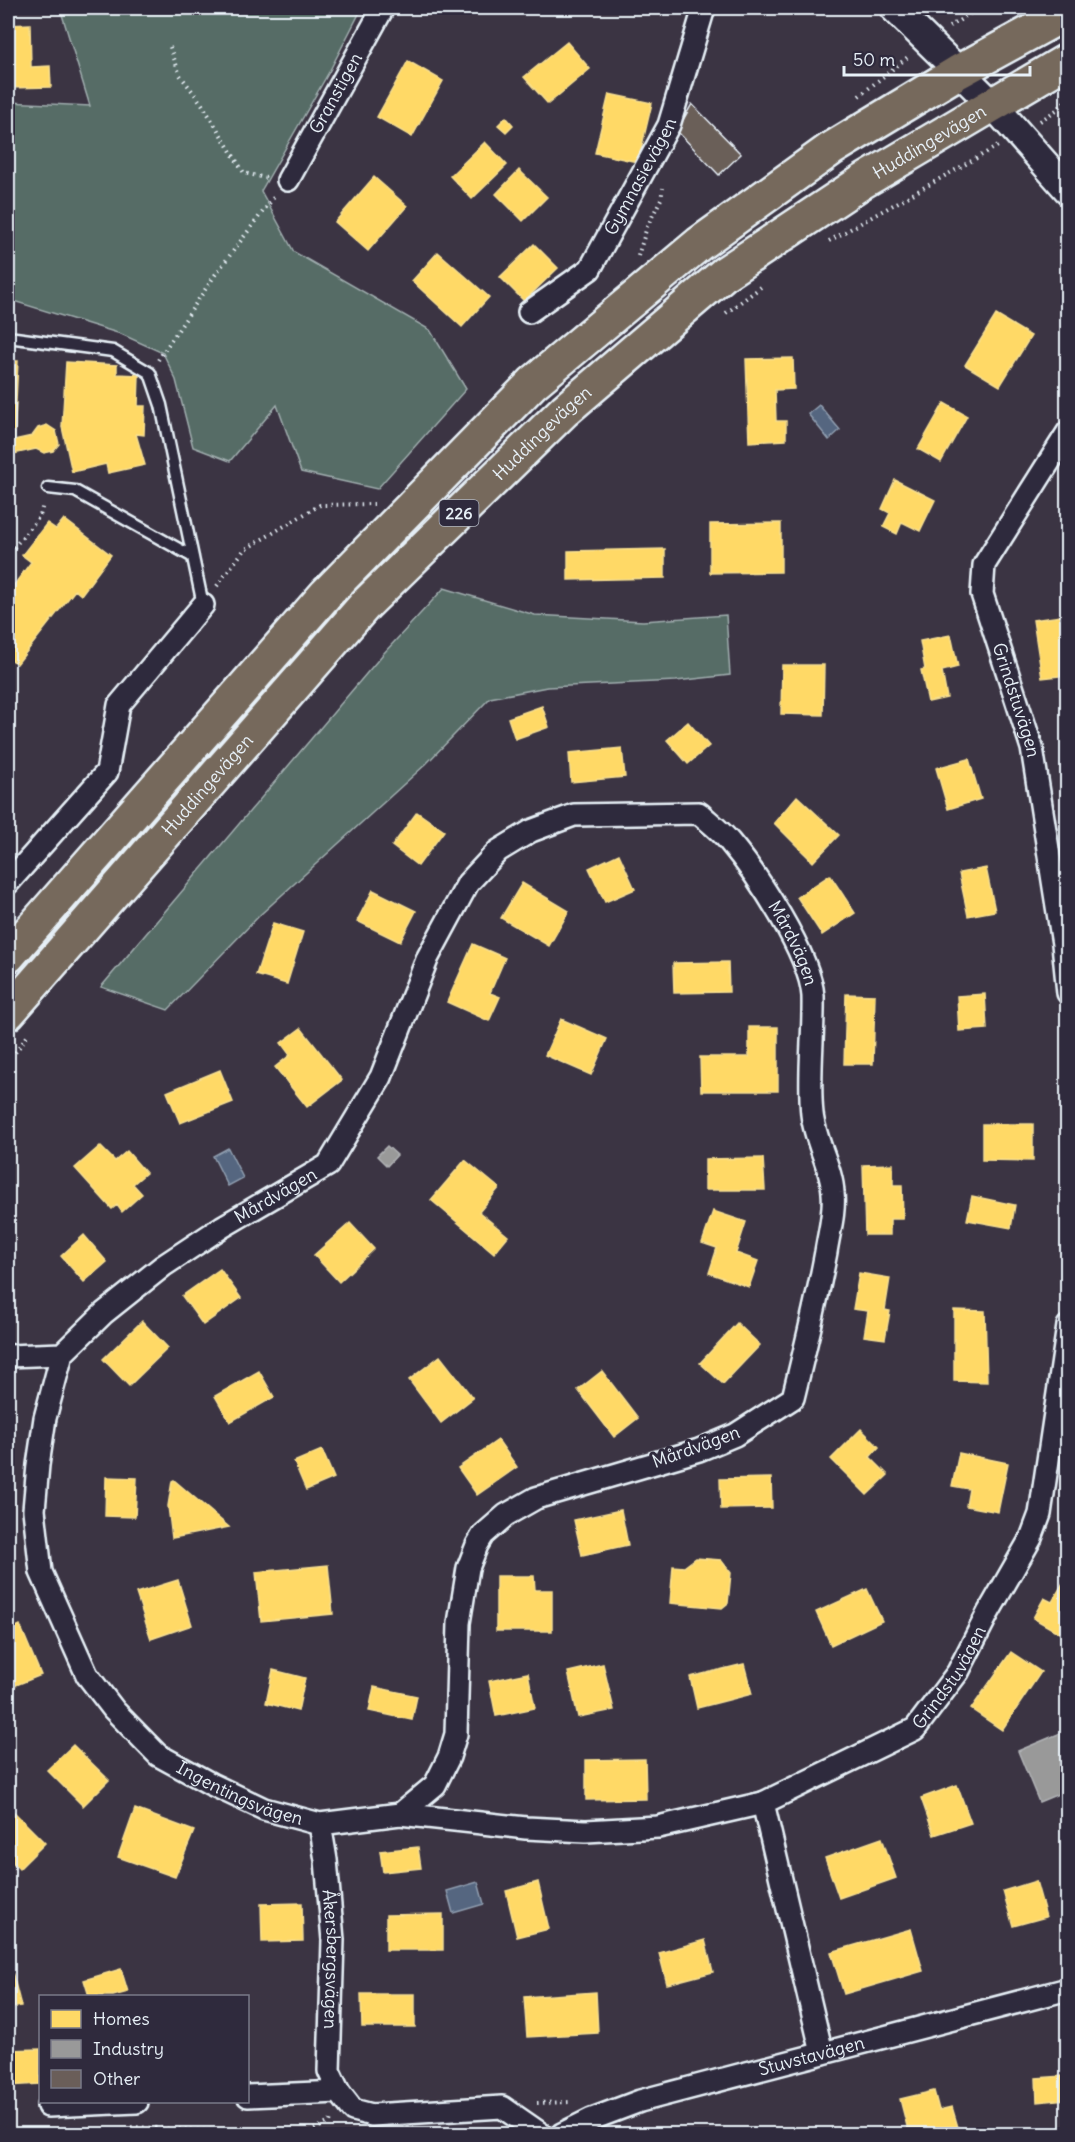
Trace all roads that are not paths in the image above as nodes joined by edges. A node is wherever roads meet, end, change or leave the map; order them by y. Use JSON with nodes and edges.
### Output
{"nodes":[{"id":1,"x":383,"y":8,"type":"edge"},
{"id":2,"x":704,"y":8,"type":"edge"},
{"id":3,"x":894,"y":8,"type":"edge"},
{"id":4,"x":1068,"y":12,"type":"edge"},
{"id":5,"x":1068,"y":60,"type":"edge"},
{"id":6,"x":958,"y":72,"type":"junction"},
{"id":7,"x":993,"y":106,"type":"junction"},
{"id":8,"x":288,"y":180,"type":"road end"},
{"id":9,"x":1068,"y":190,"type":"edge"},
{"id":10,"x":529,"y":312,"type":"dead end"},
{"id":11,"x":8,"y":337,"type":"edge"},
{"id":12,"x":1068,"y":432,"type":"edge"},
{"id":13,"x":48,"y":488,"type":"road end"},
{"id":14,"x":193,"y":557,"type":"junction"},
{"id":15,"x":203,"y":605,"type":"joint"},
{"id":16,"x":8,"y":883,"type":"edge"},
{"id":17,"x":8,"y":956,"type":"edge"},
{"id":18,"x":1068,"y":993,"type":"edge"},
{"id":19,"x":19,"y":1023,"type":"edge"},
{"id":20,"x":1068,"y":1326,"type":"edge"},
{"id":21,"x":62,"y":1354,"type":"junction"},
{"id":22,"x":8,"y":1356,"type":"edge"},
{"id":23,"x":763,"y":1803,"type":"junction"},
{"id":24,"x":400,"y":1814,"type":"junction"},
{"id":25,"x":320,"y":1824,"type":"junction"},
{"id":26,"x":1068,"y":1989,"type":"edge"},
{"id":27,"x":822,"y":2053,"type":"junction"},
{"id":28,"x":339,"y":2092,"type":"junction"},
{"id":29,"x":249,"y":2096,"type":"edge"},
{"id":30,"x":115,"y":2103,"type":"edge"},
{"id":31,"x":48,"y":2106,"type":"dead end"},
{"id":32,"x":542,"y":2134,"type":"edge"},
{"id":33,"x":562,"y":2134,"type":"edge"}],
"edges":[{"from":1,"to":8,"type":"street","name":"Granstigen"},
{"from":2,"to":10,"type":"street","name":"Gymnasievägen"},
{"from":3,"to":6,"type":"street"},
{"from":4,"to":6,"type":"main road","name":"Huddingevägen","number":"226"},
{"from":5,"to":7,"type":"main road","name":"Huddingevägen","number":"226"},
{"from":6,"to":7,"type":"street"},
{"from":6,"to":17,"type":"main road","name":"Huddingevägen","number":"226"},
{"from":7,"to":9,"type":"street"},
{"from":7,"to":19,"type":"main road","name":"Huddingevägen","number":"226"},
{"from":11,"to":14,"type":"lane"},
{"from":12,"to":18,"type":"street","name":"Grindstuvägen"},
{"from":13,"to":14,"type":"lane"},
{"from":14,"to":15,"type":"lane"},
{"from":15,"to":16,"type":"street"},
{"from":20,"to":23,"type":"street","name":"Grindstuvägen"},
{"from":21,"to":22,"type":"street"},
{"from":21,"to":24,"type":"street","name":"Mårdvägen"},
{"from":21,"to":25,"type":"street","name":"Ingentingsvägen"},
{"from":23,"to":24,"type":"street","name":"Ingentingsvägen"},
{"from":23,"to":27,"type":"street"},
{"from":24,"to":25,"type":"street","name":"Ingentingsvägen"},
{"from":25,"to":28,"type":"street","name":"Åkersbergsvägen"},
{"from":26,"to":27,"type":"street","name":"Stuvstavägen"},
{"from":27,"to":33,"type":"street","name":"Stuvstavägen"},
{"from":28,"to":29,"type":"street"},
{"from":28,"to":32,"type":"street","name":"Åkersbergsvägen"},
{"from":30,"to":31,"type":"street"}]}
